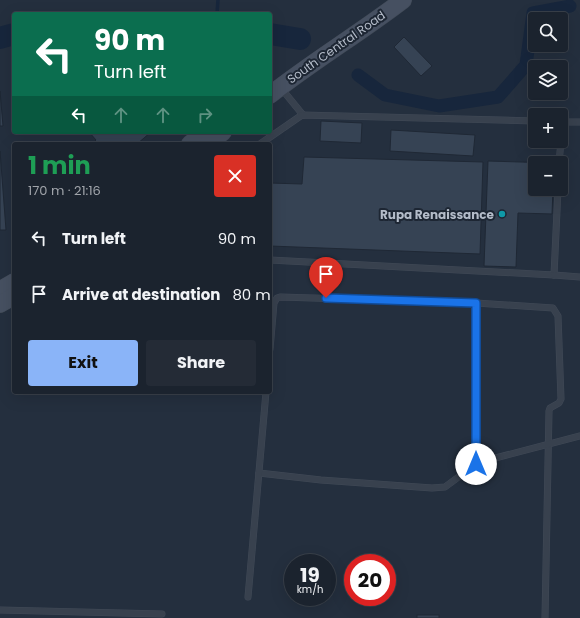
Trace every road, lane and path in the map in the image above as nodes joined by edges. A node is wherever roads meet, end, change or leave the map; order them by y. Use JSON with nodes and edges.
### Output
{"nodes":[{"id":1,"x":385,"y":0,"type":"edge"},
{"id":2,"x":403,"y":0,"type":"edge"},
{"id":3,"x":273,"y":88,"type":"edge"},
{"id":4,"x":303,"y":115,"type":"junction"},
{"id":5,"x":528,"y":121,"type":"edge"},
{"id":6,"x":568,"y":122,"type":"edge"},
{"id":7,"x":580,"y":122,"type":"edge"},
{"id":8,"x":213,"y":137,"type":"edge"},
{"id":9,"x":197,"y":142,"type":"edge"},
{"id":10,"x":263,"y":142,"type":"edge"},
{"id":11,"x":558,"y":196,"type":"edge"},
{"id":12,"x":272,"y":260,"type":"edge"},
{"id":13,"x":554,"y":274,"type":"junction"},
{"id":14,"x":580,"y":277,"type":"edge"},
{"id":15,"x":12,"y":283,"type":"edge"},
{"id":16,"x":0,"y":290,"type":"edge"},
{"id":17,"x":12,"y":297,"type":"edge"},
{"id":18,"x":476,"y":303,"type":"junction"},
{"id":19,"x":0,"y":304,"type":"edge"},
{"id":20,"x":272,"y":326,"type":"edge"},
{"id":21,"x":266,"y":394,"type":"edge"},
{"id":22,"x":580,"y":436,"type":"edge"},
{"id":23,"x":548,"y":444,"type":"junction"},
{"id":24,"x":476,"y":464,"type":"junction"},
{"id":25,"x":259,"y":473,"type":"junction"},
{"id":26,"x":248,"y":596,"type":"dead end"},
{"id":27,"x":0,"y":610,"type":"edge"},
{"id":28,"x":162,"y":614,"type":"dead end"},
{"id":29,"x":545,"y":618,"type":"edge"}],
"edges":[{"from":1,"to":3,"type":"street","name":"South Central Road"},
{"from":2,"to":3,"type":"street","name":"South Central Road"},
{"from":3,"to":4,"type":"lane"},
{"from":4,"to":5,"type":"lane"},
{"from":4,"to":10,"type":"lane"},
{"from":6,"to":7,"type":"lane"},
{"from":8,"to":9,"type":"street"},
{"from":11,"to":13,"type":"lane"},
{"from":12,"to":13,"type":"lane"},
{"from":13,"to":14,"type":"lane"},
{"from":15,"to":16,"type":"street"},
{"from":17,"to":19,"type":"street"},
{"from":18,"to":20,"type":"lane"},
{"from":18,"to":23,"type":"lane"},
{"from":18,"to":24,"type":"lane"},
{"from":21,"to":25,"type":"lane"},
{"from":22,"to":23,"type":"lane"},
{"from":23,"to":24,"type":"lane"},
{"from":23,"to":29,"type":"lane"},
{"from":24,"to":25,"type":"lane"},
{"from":25,"to":26,"type":"lane"},
{"from":27,"to":28,"type":"lane"}]}
